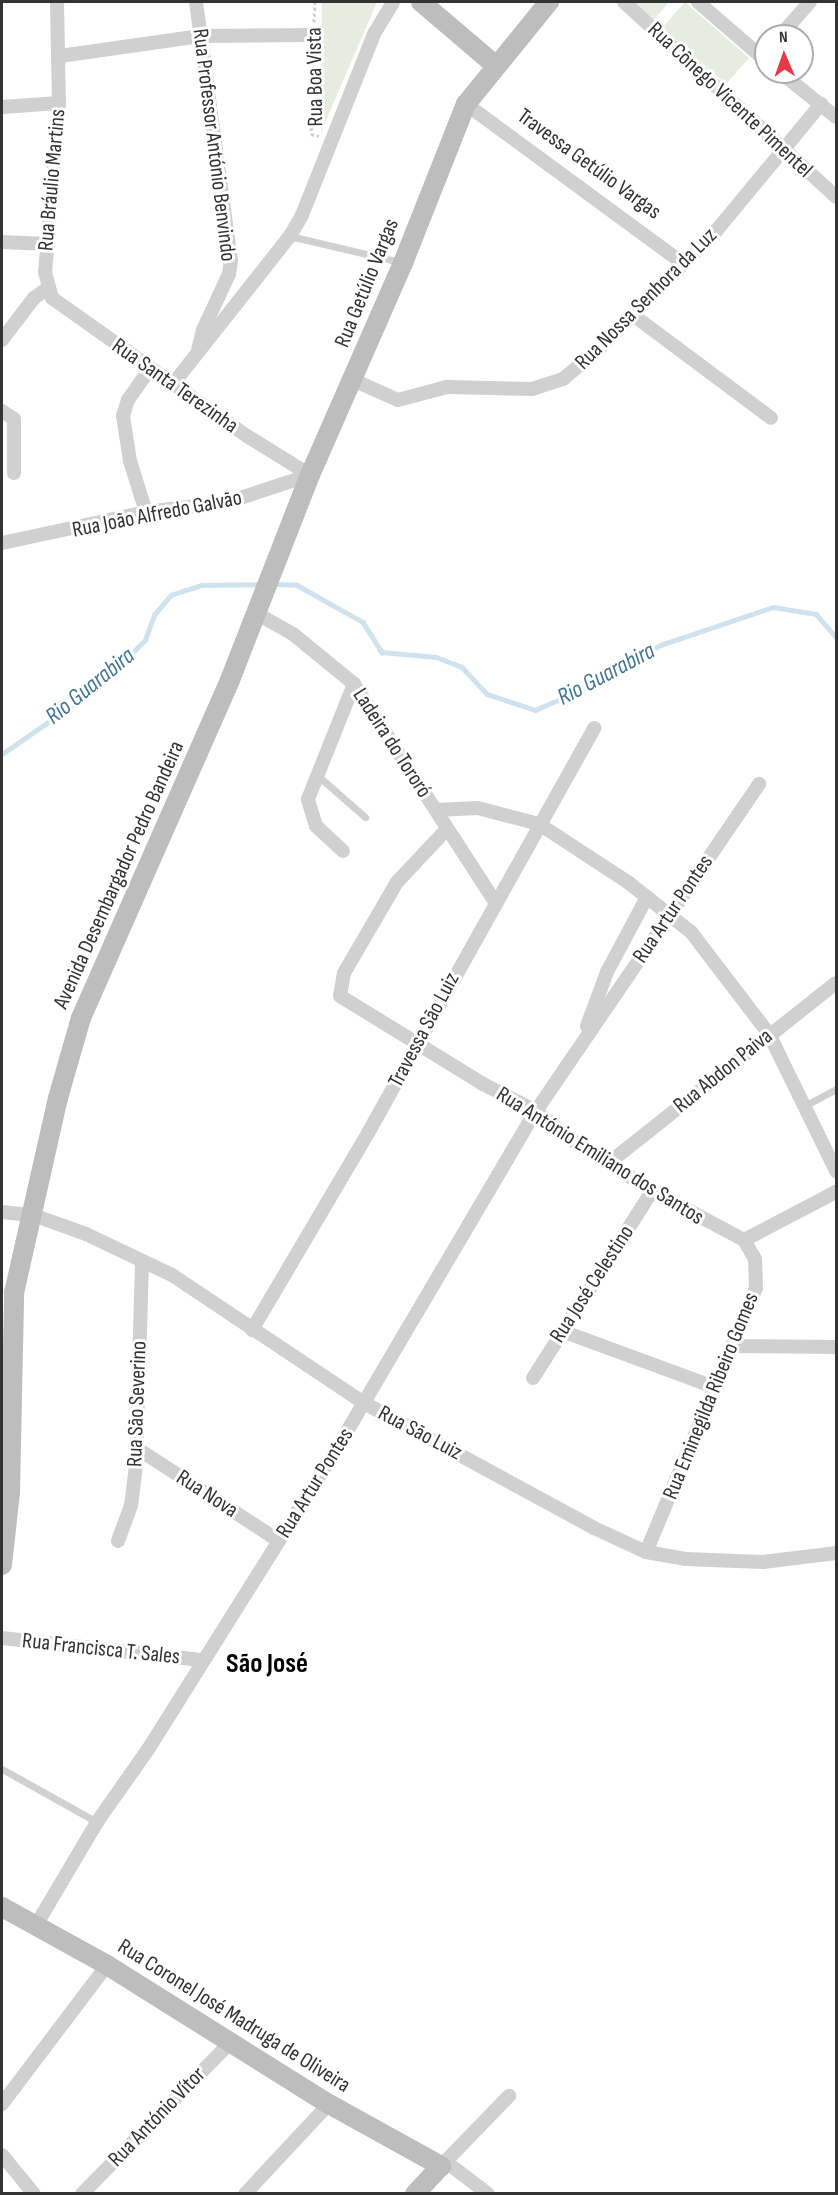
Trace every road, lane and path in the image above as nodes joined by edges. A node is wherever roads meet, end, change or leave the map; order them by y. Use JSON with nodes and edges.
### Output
{"nodes":[{"id":1,"x":57,"y":2,"type":"edge"},
{"id":2,"x":196,"y":2,"type":"edge"},
{"id":3,"x":315,"y":2,"type":"edge"},
{"id":4,"x":393,"y":2,"type":"edge"},
{"id":5,"x":422,"y":2,"type":"edge"},
{"id":6,"x":549,"y":2,"type":"edge"},
{"id":7,"x":624,"y":2,"type":"edge"},
{"id":8,"x":698,"y":2,"type":"edge"},
{"id":9,"x":810,"y":2,"type":"edge"},
{"id":10,"x":791,"y":24,"type":"edge"},
{"id":11,"x":314,"y":35,"type":"junction"},
{"id":12,"x":201,"y":36,"type":"junction"},
{"id":13,"x":754,"y":49,"type":"edge"},
{"id":14,"x":60,"y":56,"type":"junction"},
{"id":15,"x":495,"y":65,"type":"junction"},
{"id":16,"x":795,"y":84,"type":"edge"},
{"id":17,"x":59,"y":103,"type":"junction"},
{"id":18,"x":466,"y":104,"type":"junction"},
{"id":19,"x":821,"y":104,"type":"junction"},
{"id":20,"x":2,"y":107,"type":"edge"},
{"id":21,"x":837,"y":117,"type":"edge"},
{"id":22,"x":332,"y":138,"type":"junction"},
{"id":23,"x":781,"y":150,"type":"junction"},
{"id":24,"x":837,"y":197,"type":"edge"},
{"id":25,"x":290,"y":236,"type":"junction"},
{"id":26,"x":2,"y":242,"type":"edge"},
{"id":27,"x":48,"y":244,"type":"junction"},
{"id":28,"x":403,"y":263,"type":"junction"},
{"id":29,"x":684,"y":264,"type":"junction"},
{"id":30,"x":47,"y":289,"type":"junction"},
{"id":31,"x":633,"y":315,"type":"junction"},
{"id":32,"x":2,"y":340,"type":"edge"},
{"id":33,"x":197,"y":354,"type":"junction"},
{"id":34,"x":150,"y":369,"type":"junction"},
{"id":35,"x":353,"y":380,"type":"junction"},
{"id":36,"x":173,"y":384,"type":"junction"},
{"id":37,"x":2,"y":411,"type":"edge"},
{"id":38,"x":771,"y":418,"type":"dead end"},
{"id":39,"x":14,"y":473,"type":"dead end"},
{"id":40,"x":310,"y":475,"type":"junction"},
{"id":41,"x":146,"y":512,"type":"junction"},
{"id":42,"x":2,"y":543,"type":"edge"},
{"id":43,"x":258,"y":608,"type":"junction"},
{"id":44,"x":354,"y":684,"type":"junction"},
{"id":45,"x":594,"y":728,"type":"dead end"},
{"id":46,"x":317,"y":775,"type":"junction"},
{"id":47,"x":759,"y":784,"type":"dead end"},
{"id":48,"x":436,"y":810,"type":"junction"},
{"id":49,"x":365,"y":817,"type":"dead end"},
{"id":50,"x":539,"y":824,"type":"junction"},
{"id":51,"x":447,"y":829,"type":"junction"},
{"id":52,"x":343,"y":851,"type":"dead end"},
{"id":53,"x":647,"y":897,"type":"junction"},
{"id":54,"x":495,"y":902,"type":"junction"},
{"id":55,"x":669,"y":914,"type":"junction"},
{"id":56,"x":837,"y":982,"type":"edge"},
{"id":57,"x":585,"y":1034,"type":"junction"},
{"id":58,"x":769,"y":1034,"type":"junction"},
{"id":59,"x":417,"y":1044,"type":"junction"},
{"id":60,"x":837,"y":1089,"type":"edge"},
{"id":61,"x":806,"y":1105,"type":"junction"},
{"id":62,"x":536,"y":1111,"type":"junction"},
{"id":63,"x":610,"y":1161,"type":"junction"},
{"id":64,"x":837,"y":1170,"type":"edge"},
{"id":65,"x":652,"y":1191,"type":"junction"},
{"id":66,"x":837,"y":1192,"type":"edge"},
{"id":67,"x":2,"y":1212,"type":"edge"},
{"id":68,"x":33,"y":1215,"type":"junction"},
{"id":69,"x":744,"y":1240,"type":"junction"},
{"id":70,"x":142,"y":1264,"type":"junction"},
{"id":71,"x":252,"y":1330,"type":"junction"},
{"id":72,"x":562,"y":1331,"type":"junction"},
{"id":73,"x":733,"y":1346,"type":"junction"},
{"id":74,"x":837,"y":1347,"type":"edge"},
{"id":75,"x":6,"y":1373,"type":"edge"},
{"id":76,"x":533,"y":1378,"type":"dead end"},
{"id":77,"x":717,"y":1388,"type":"junction"},
{"id":78,"x":364,"y":1403,"type":"junction"},
{"id":79,"x":135,"y":1446,"type":"junction"},
{"id":80,"x":118,"y":1541,"type":"dead end"},
{"id":81,"x":279,"y":1541,"type":"junction"},
{"id":82,"x":646,"y":1552,"type":"junction"},
{"id":83,"x":837,"y":1553,"type":"edge"},
{"id":84,"x":2,"y":1565,"type":"edge"},
{"id":85,"x":2,"y":1638,"type":"edge"},
{"id":86,"x":201,"y":1660,"type":"junction"},
{"id":87,"x":2,"y":1769,"type":"edge"},
{"id":88,"x":97,"y":1822,"type":"junction"},
{"id":89,"x":2,"y":1907,"type":"edge"},
{"id":90,"x":34,"y":1927,"type":"junction"},
{"id":91,"x":107,"y":1965,"type":"junction"},
{"id":92,"x":232,"y":2040,"type":"junction"},
{"id":93,"x":509,"y":2096,"type":"dead end"},
{"id":94,"x":2,"y":2104,"type":"edge"},
{"id":95,"x":328,"y":2104,"type":"junction"},
{"id":96,"x":2,"y":2155,"type":"edge"},
{"id":97,"x":443,"y":2163,"type":"junction"},
{"id":98,"x":34,"y":2193,"type":"edge"},
{"id":99,"x":82,"y":2193,"type":"edge"},
{"id":100,"x":245,"y":2193,"type":"edge"},
{"id":101,"x":415,"y":2193,"type":"edge"},
{"id":102,"x":488,"y":2193,"type":"edge"}],
"edges":[{"from":1,"to":14,"type":"street","name":"Rua Bráulio Martins"},
{"from":2,"to":12,"type":"street","name":"Rua Professor António Benvindo"},
{"from":3,"to":11,"type":"path","name":"Rua Boa Vista"},
{"from":4,"to":22,"type":"street","name":"Rua Professor António Benvindo"},
{"from":5,"to":15,"type":"main road"},
{"from":6,"to":15,"type":"main road","name":"Rua Getúlio Vargas"},
{"from":7,"to":23,"type":"street","name":"Rua Cônego Vicente Pimentel"},
{"from":8,"to":13,"type":"street"},
{"from":9,"to":10,"type":"street"},
{"from":11,"to":12,"type":"street"},
{"from":11,"to":22,"type":"path","name":"Rua Boa Vista"},
{"from":12,"to":14,"type":"street"},
{"from":12,"to":33,"type":"street","name":"Rua Professor António Benvindo"},
{"from":14,"to":17,"type":"street","name":"Rua Bráulio Martins"},
{"from":15,"to":18,"type":"main road","name":"Rua Getúlio Vargas"},
{"from":16,"to":19,"type":"street"},
{"from":17,"to":20,"type":"street"},
{"from":17,"to":27,"type":"street","name":"Rua Bráulio Martins"},
{"from":18,"to":28,"type":"main road","name":"Rua Getúlio Vargas"},
{"from":18,"to":29,"type":"street","name":"Travessa Getúlio Vargas"},
{"from":19,"to":21,"type":"street"},
{"from":19,"to":23,"type":"street","name":"Rua Nossa Senhora da Luz"},
{"from":22,"to":25,"type":"street","name":"Rua Professor António Benvindo"},
{"from":23,"to":24,"type":"street","name":"Rua Cônego Vicente Pimentel"},
{"from":23,"to":29,"type":"street","name":"Rua Nossa Senhora da Luz"},
{"from":25,"to":28,"type":"lane"},
{"from":25,"to":33,"type":"street","name":"Rua Professor António Benvindo"},
{"from":26,"to":27,"type":"street"},
{"from":27,"to":30,"type":"street","name":"Rua Bráulio Martins"},
{"from":28,"to":35,"type":"main road","name":"Rua Getúlio Vargas"},
{"from":29,"to":31,"type":"street","name":"Rua Nossa Senhora da Luz"},
{"from":30,"to":32,"type":"street"},
{"from":30,"to":34,"type":"street","name":"Rua Santa Terezinha"},
{"from":31,"to":35,"type":"street","name":"Rua Nossa Senhora da Luz"},
{"from":31,"to":38,"type":"street"},
{"from":33,"to":36,"type":"street","name":"Rua Professor António Benvindo"},
{"from":34,"to":36,"type":"street","name":"Rua Santa Terezinha"},
{"from":34,"to":41,"type":"street"},
{"from":35,"to":40,"type":"main road","name":"Rua Getúlio Vargas"},
{"from":36,"to":40,"type":"street","name":"Rua Santa Terezinha"},
{"from":37,"to":39,"type":"street"},
{"from":40,"to":41,"type":"street","name":"Rua João Alfredo Galvão"},
{"from":40,"to":43,"type":"main road","name":"Rua Getúlio Vargas"},
{"from":41,"to":42,"type":"street","name":"Rua João Alfredo Galvão"},
{"from":43,"to":44,"type":"street","name":"Ladeira do Tororó"},
{"from":43,"to":68,"type":"main road","name":"Avenida Desembargador Pedro Bandeira"},
{"from":44,"to":46,"type":"street"},
{"from":44,"to":48,"type":"street","name":"Ladeira do Tororó"},
{"from":45,"to":50,"type":"street","name":"Travessa São Luiz"},
{"from":46,"to":49,"type":"lane"},
{"from":46,"to":52,"type":"street"},
{"from":47,"to":55,"type":"street","name":"Rua Artur Pontes"},
{"from":48,"to":50,"type":"street"},
{"from":48,"to":51,"type":"street","name":"Ladeira do Tororó"},
{"from":50,"to":53,"type":"street"},
{"from":50,"to":54,"type":"street","name":"Travessa São Luiz"},
{"from":51,"to":54,"type":"street","name":"Ladeira do Tororó"},
{"from":51,"to":59,"type":"street","name":"Rua António Emiliano dos Santos"},
{"from":53,"to":55,"type":"street"},
{"from":53,"to":57,"type":"street","name":"Rua Artur Pontes"},
{"from":54,"to":59,"type":"street","name":"Travessa São Luiz"},
{"from":55,"to":57,"type":"street","name":"Rua Artur Pontes"},
{"from":55,"to":58,"type":"street"},
{"from":56,"to":58,"type":"street","name":"Rua Abdon Paiva"},
{"from":57,"to":62,"type":"street","name":"Rua Artur Pontes"},
{"from":58,"to":61,"type":"street"},
{"from":58,"to":63,"type":"street","name":"Rua Abdon Paiva"},
{"from":59,"to":62,"type":"street","name":"Rua António Emiliano dos Santos"},
{"from":59,"to":71,"type":"street","name":"Travessa São Luiz"},
{"from":60,"to":61,"type":"lane"},
{"from":61,"to":64,"type":"street"},
{"from":62,"to":63,"type":"street","name":"Rua António Emiliano dos Santos"},
{"from":62,"to":78,"type":"street","name":"Rua Artur Pontes"},
{"from":63,"to":65,"type":"street","name":"Rua António Emiliano dos Santos"},
{"from":65,"to":69,"type":"street","name":"Rua António Emiliano dos Santos"},
{"from":65,"to":72,"type":"street","name":"Rua José Celestino"},
{"from":66,"to":69,"type":"street"},
{"from":67,"to":68,"type":"street","name":"Rua São Luiz"},
{"from":68,"to":70,"type":"street","name":"Rua São Luiz"},
{"from":68,"to":75,"type":"main road","name":"Avenida Desembargador Pedro Bandeira"},
{"from":69,"to":73,"type":"street","name":"Rua Eminegilda Ribeiro Gomes"},
{"from":70,"to":71,"type":"street","name":"Rua São Luiz"},
{"from":70,"to":79,"type":"street","name":"Rua São Severino"},
{"from":71,"to":78,"type":"street","name":"Rua São Luiz"},
{"from":72,"to":76,"type":"street","name":"Rua José Celestino"},
{"from":72,"to":77,"type":"street"},
{"from":73,"to":74,"type":"street"},
{"from":73,"to":77,"type":"street","name":"Rua Eminegilda Ribeiro Gomes"},
{"from":75,"to":84,"type":"main road","name":"Avenida Desembargador Pedro Bandeira"},
{"from":77,"to":82,"type":"street","name":"Rua Eminegilda Ribeiro Gomes"},
{"from":78,"to":81,"type":"street","name":"Rua Artur Pontes"},
{"from":78,"to":82,"type":"street","name":"Rua São Luiz"},
{"from":79,"to":80,"type":"street","name":"Rua São Severino"},
{"from":79,"to":81,"type":"street","name":"Rua Nova"},
{"from":81,"to":86,"type":"street","name":"Rua Artur Pontes"},
{"from":82,"to":83,"type":"street","name":"Rua São Luiz"},
{"from":85,"to":86,"type":"street","name":"Rua Francisca T. Sales"},
{"from":86,"to":88,"type":"street","name":"Rua Artur Pontes"},
{"from":87,"to":88,"type":"lane"},
{"from":88,"to":90,"type":"street","name":"Rua Artur Pontes"},
{"from":89,"to":90,"type":"main road","name":"Rua Coronel José Madruga de Oliveira"},
{"from":90,"to":91,"type":"main road","name":"Rua Coronel José Madruga de Oliveira"},
{"from":91,"to":92,"type":"main road","name":"Rua Coronel José Madruga de Oliveira"},
{"from":91,"to":94,"type":"street"},
{"from":92,"to":95,"type":"main road","name":"Rua Coronel José Madruga de Oliveira"},
{"from":92,"to":99,"type":"street","name":"Rua António Vítor"},
{"from":93,"to":97,"type":"street"},
{"from":95,"to":97,"type":"main road","name":"Rua Coronel José Madruga de Oliveira"},
{"from":95,"to":100,"type":"street"},
{"from":96,"to":98,"type":"street"},
{"from":97,"to":101,"type":"main road"},
{"from":97,"to":102,"type":"street"}]}
